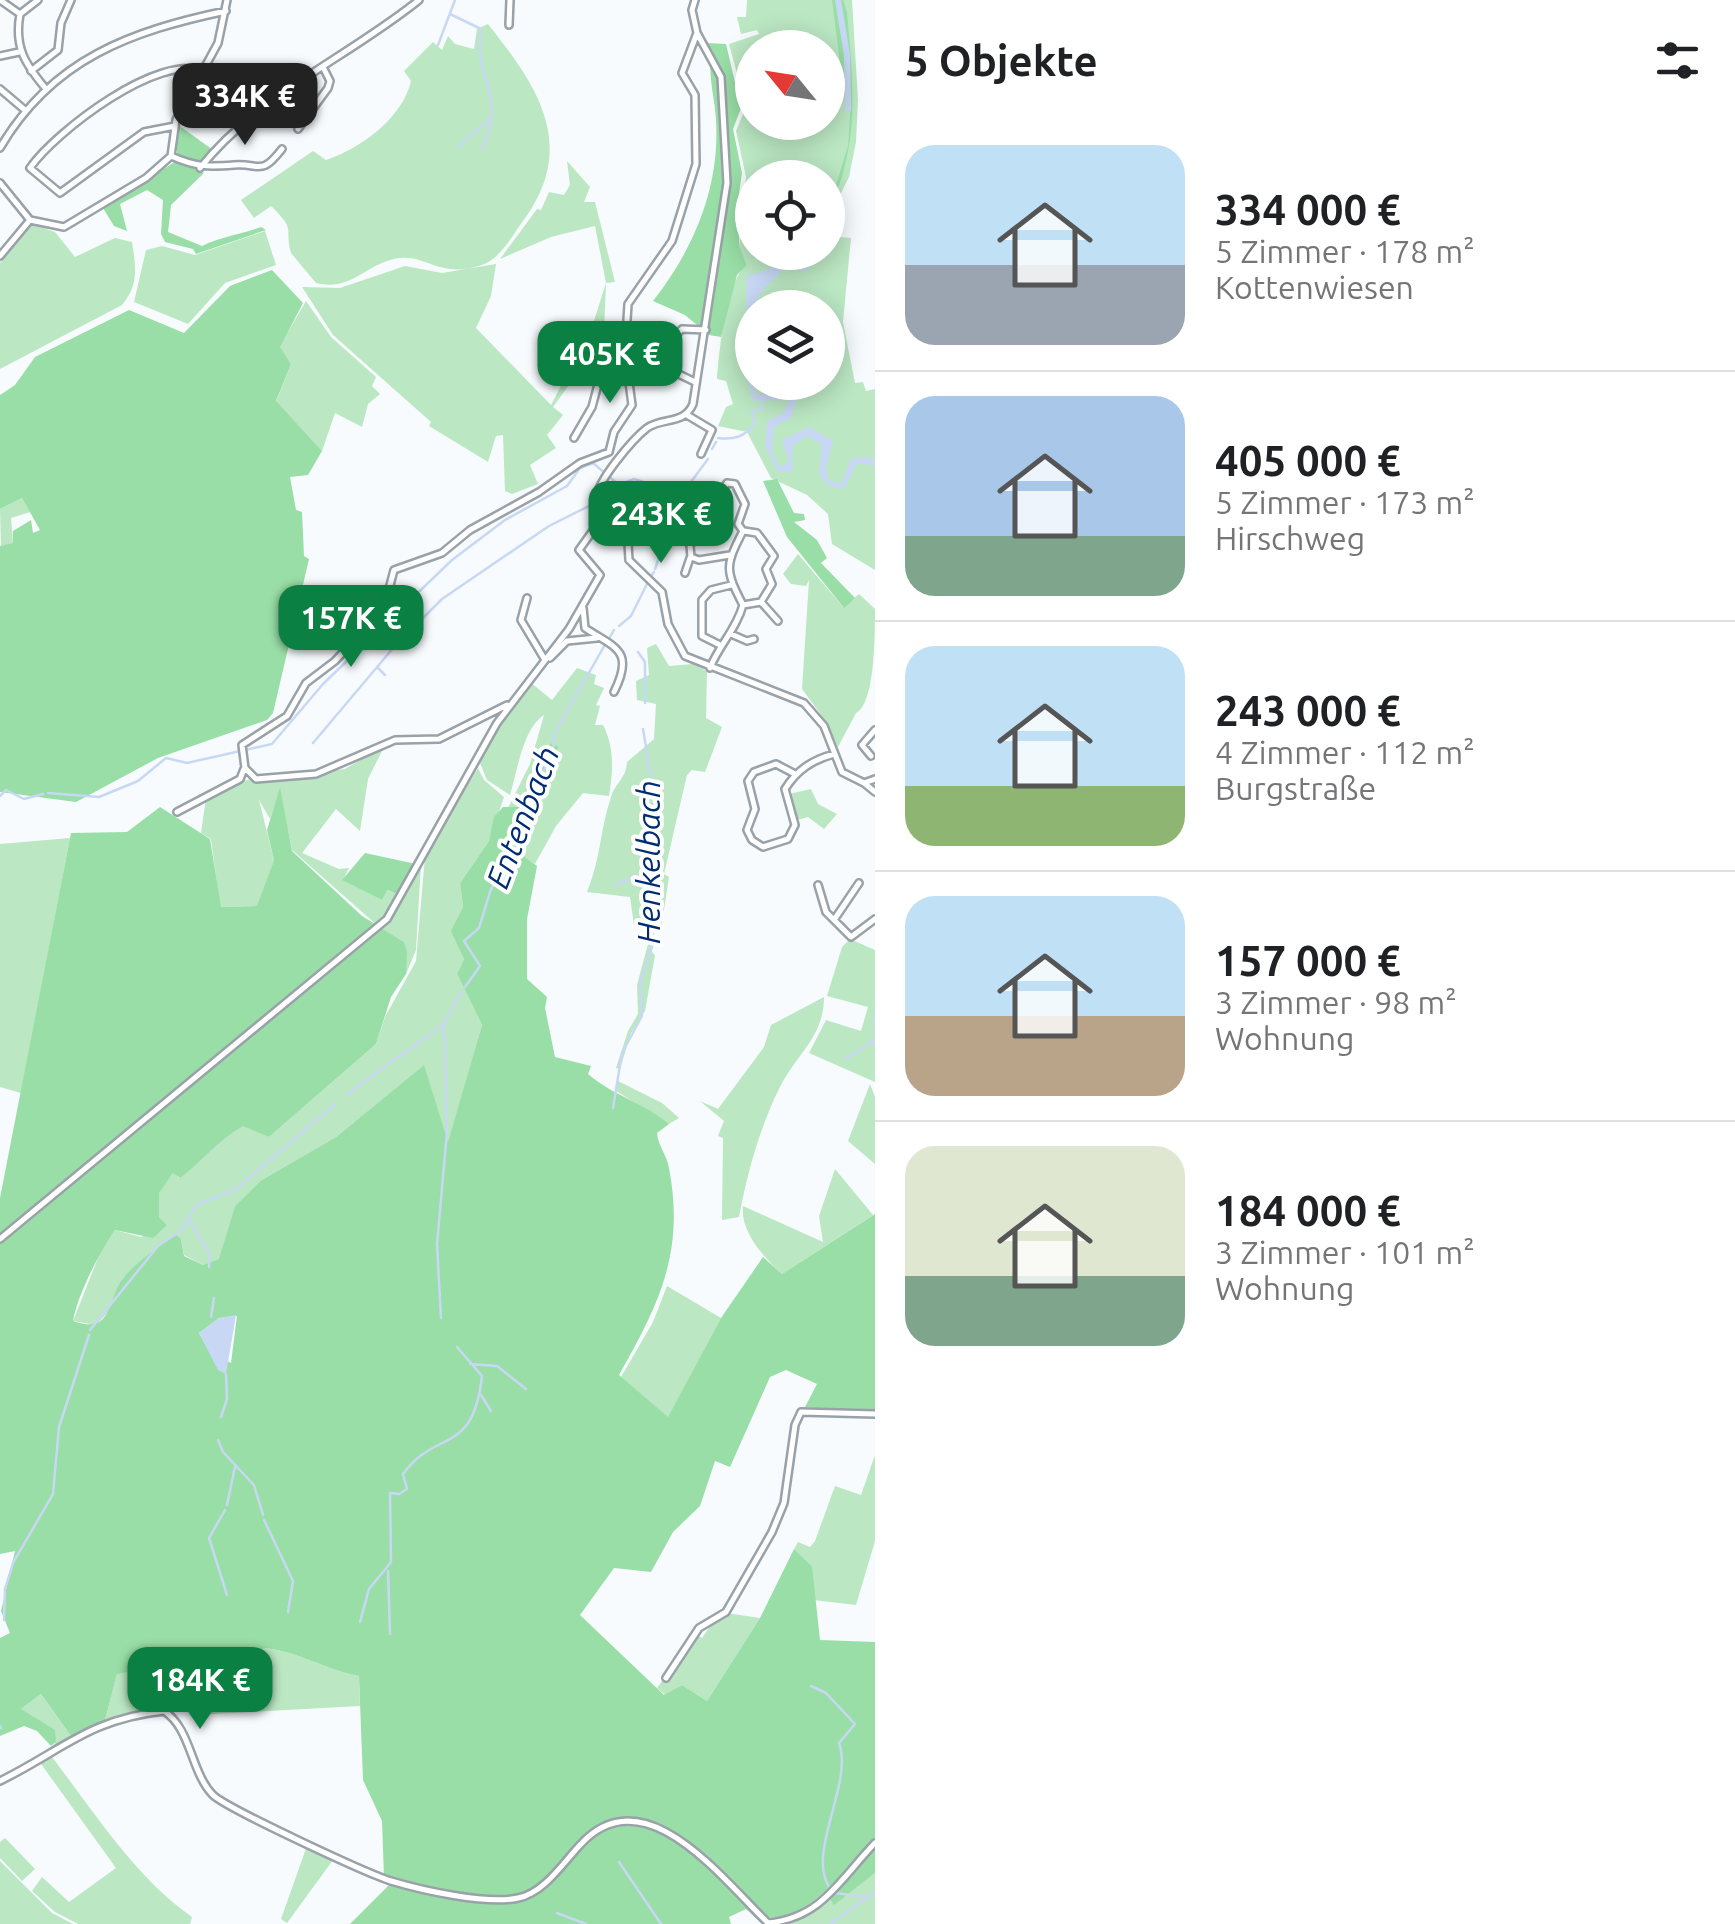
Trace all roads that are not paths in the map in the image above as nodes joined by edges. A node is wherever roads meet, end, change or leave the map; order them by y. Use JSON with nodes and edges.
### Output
{"nodes":[{"id":1,"x":38,"y":0,"type":"edge"},
{"id":2,"x":71,"y":0,"type":"edge"},
{"id":3,"x":227,"y":0,"type":"edge"},
{"id":4,"x":418,"y":0,"type":"edge"},
{"id":5,"x":510,"y":0,"type":"edge"},
{"id":6,"x":696,"y":0,"type":"edge"},
{"id":7,"x":0,"y":1,"type":"edge"},
{"id":8,"x":226,"y":11,"type":"junction"},
{"id":9,"x":20,"y":14,"type":"junction"},
{"id":10,"x":509,"y":25,"type":"dead end"},
{"id":11,"x":698,"y":34,"type":"junction"},
{"id":12,"x":19,"y":52,"type":"junction"},
{"id":13,"x":0,"y":56,"type":"edge"},
{"id":14,"x":323,"y":68,"type":"junction"},
{"id":15,"x":30,"y":70,"type":"junction"},
{"id":16,"x":204,"y":72,"type":"junction"},
{"id":17,"x":46,"y":88,"type":"junction"},
{"id":18,"x":0,"y":89,"type":"edge"},
{"id":19,"x":26,"y":111,"type":"junction"},
{"id":20,"x":175,"y":126,"type":"junction"},
{"id":21,"x":298,"y":129,"type":"dead end"},
{"id":22,"x":0,"y":148,"type":"edge"},
{"id":23,"x":282,"y":149,"type":"dead end"},
{"id":24,"x":171,"y":156,"type":"junction"},
{"id":25,"x":200,"y":168,"type":"junction"},
{"id":26,"x":0,"y":183,"type":"edge"},
{"id":27,"x":30,"y":220,"type":"junction"},
{"id":28,"x":2,"y":236,"type":"edge"},
{"id":29,"x":10,"y":240,"type":"junction"},
{"id":30,"x":0,"y":256,"type":"edge"},
{"id":31,"x":706,"y":330,"type":"junction"},
{"id":32,"x":625,"y":352,"type":"junction"},
{"id":33,"x":650,"y":360,"type":"junction"},
{"id":34,"x":627,"y":362,"type":"junction"},
{"id":35,"x":695,"y":382,"type":"junction"},
{"id":36,"x":688,"y":414,"type":"junction"},
{"id":37,"x":574,"y":438,"type":"dead end"},
{"id":38,"x":608,"y":452,"type":"junction"},
{"id":39,"x":702,"y":454,"type":"dead end"},
{"id":40,"x":620,"y":460,"type":"junction"},
{"id":41,"x":604,"y":508,"type":"junction"},
{"id":42,"x":669,"y":519,"type":"dead end"},
{"id":43,"x":627,"y":526,"type":"junction"},
{"id":44,"x":743,"y":530,"type":"junction"},
{"id":45,"x":730,"y":555,"type":"junction"},
{"id":46,"x":692,"y":557,"type":"junction"},
{"id":47,"x":685,"y":573,"type":"dead end"},
{"id":48,"x":731,"y":585,"type":"junction"},
{"id":49,"x":527,"y":598,"type":"dead end"},
{"id":50,"x":584,"y":601,"type":"junction"},
{"id":51,"x":761,"y":602,"type":"junction"},
{"id":52,"x":743,"y":605,"type":"junction"},
{"id":53,"x":778,"y":620,"type":"dead end"},
{"id":54,"x":585,"y":628,"type":"junction"},
{"id":55,"x":731,"y":634,"type":"junction"},
{"id":56,"x":586,"y":638,"type":"junction"},
{"id":57,"x":600,"y":638,"type":"junction"},
{"id":58,"x":754,"y":638,"type":"dead end"},
{"id":59,"x":720,"y":645,"type":"junction"},
{"id":60,"x":545,"y":660,"type":"junction"},
{"id":61,"x":710,"y":668,"type":"junction"},
{"id":62,"x":538,"y":670,"type":"junction"},
{"id":63,"x":614,"y":692,"type":"dead end"},
{"id":64,"x":509,"y":705,"type":"junction"},
{"id":65,"x":875,"y":730,"type":"edge"},
{"id":66,"x":834,"y":754,"type":"junction"},
{"id":67,"x":871,"y":756,"type":"dead end"},
{"id":68,"x":244,"y":768,"type":"junction"},
{"id":69,"x":795,"y":774,"type":"junction"},
{"id":70,"x":240,"y":779,"type":"junction"},
{"id":71,"x":256,"y":779,"type":"junction"},
{"id":72,"x":875,"y":779,"type":"edge"},
{"id":73,"x":864,"y":783,"type":"junction"},
{"id":74,"x":875,"y":792,"type":"edge"},
{"id":75,"x":177,"y":812,"type":"dead end"},
{"id":76,"x":859,"y":883,"type":"dead end"},
{"id":77,"x":818,"y":885,"type":"dead end"},
{"id":78,"x":834,"y":920,"type":"junction"},
{"id":79,"x":874,"y":920,"type":"edge"},
{"id":80,"x":0,"y":1240,"type":"edge"},
{"id":81,"x":875,"y":1414,"type":"edge"},
{"id":82,"x":666,"y":1678,"type":"dead end"},
{"id":83,"x":0,"y":1781,"type":"edge"},
{"id":84,"x":875,"y":1843,"type":"edge"}],
"edges":[{"from":1,"to":9,"type":"street"},
{"from":2,"to":15,"type":"street"},
{"from":3,"to":8,"type":"street"},
{"from":4,"to":14,"type":"street"},
{"from":5,"to":10,"type":"street"},
{"from":6,"to":11,"type":"street"},
{"from":7,"to":9,"type":"street"},
{"from":8,"to":16,"type":"street"},
{"from":8,"to":17,"type":"street"},
{"from":9,"to":12,"type":"street"},
{"from":11,"to":31,"type":"street"},
{"from":11,"to":32,"type":"street"},
{"from":12,"to":13,"type":"street"},
{"from":12,"to":15,"type":"street"},
{"from":14,"to":21,"type":"street"},
{"from":14,"to":25,"type":"street"},
{"from":15,"to":17,"type":"street"},
{"from":16,"to":20,"type":"street"},
{"from":16,"to":20,"type":"street"},
{"from":17,"to":19,"type":"street"},
{"from":18,"to":19,"type":"street"},
{"from":19,"to":22,"type":"street"},
{"from":20,"to":24,"type":"street"},
{"from":23,"to":25,"type":"street"},
{"from":24,"to":25,"type":"street"},
{"from":24,"to":27,"type":"street"},
{"from":26,"to":27,"type":"street"},
{"from":27,"to":29,"type":"street"},
{"from":28,"to":29,"type":"street"},
{"from":29,"to":30,"type":"street"},
{"from":31,"to":33,"type":"street"},
{"from":31,"to":35,"type":"street"},
{"from":32,"to":34,"type":"street"},
{"from":32,"to":37,"type":"street"},
{"from":33,"to":34,"type":"street"},
{"from":33,"to":35,"type":"street"},
{"from":34,"to":38,"type":"street"},
{"from":35,"to":36,"type":"street"},
{"from":36,"to":39,"type":"street"},
{"from":36,"to":40,"type":"street"},
{"from":38,"to":40,"type":"street"},
{"from":38,"to":68,"type":"street"},
{"from":40,"to":41,"type":"street"},
{"from":41,"to":43,"type":"street"},
{"from":41,"to":50,"type":"street"},
{"from":42,"to":43,"type":"street"},
{"from":43,"to":61,"type":"street"},
{"from":44,"to":45,"type":"street"},
{"from":44,"to":46,"type":"street"},
{"from":44,"to":51,"type":"street"},
{"from":45,"to":46,"type":"street"},
{"from":45,"to":48,"type":"street"},
{"from":46,"to":47,"type":"street"},
{"from":48,"to":52,"type":"street"},
{"from":48,"to":59,"type":"street"},
{"from":49,"to":60,"type":"street"},
{"from":50,"to":54,"type":"street"},
{"from":50,"to":60,"type":"street"},
{"from":51,"to":52,"type":"street"},
{"from":51,"to":53,"type":"street"},
{"from":52,"to":55,"type":"street"},
{"from":54,"to":56,"type":"street"},
{"from":54,"to":57,"type":"street"},
{"from":55,"to":58,"type":"street"},
{"from":55,"to":59,"type":"street"},
{"from":56,"to":57,"type":"street"},
{"from":56,"to":62,"type":"street"},
{"from":57,"to":63,"type":"street"},
{"from":59,"to":61,"type":"street"},
{"from":60,"to":62,"type":"street"},
{"from":61,"to":66,"type":"street"},
{"from":62,"to":64,"type":"street"},
{"from":64,"to":71,"type":"street"},
{"from":64,"to":80,"type":"street"},
{"from":65,"to":67,"type":"street"},
{"from":66,"to":69,"type":"street"},
{"from":66,"to":73,"type":"street"},
{"from":68,"to":70,"type":"street"},
{"from":68,"to":71,"type":"street"},
{"from":69,"to":69,"type":"street"},
{"from":70,"to":71,"type":"street"},
{"from":70,"to":75,"type":"street"},
{"from":72,"to":73,"type":"street"},
{"from":73,"to":74,"type":"street"},
{"from":76,"to":78,"type":"street"},
{"from":77,"to":78,"type":"street"},
{"from":78,"to":79,"type":"street"},
{"from":81,"to":82,"type":"street"},
{"from":83,"to":84,"type":"street"}]}
